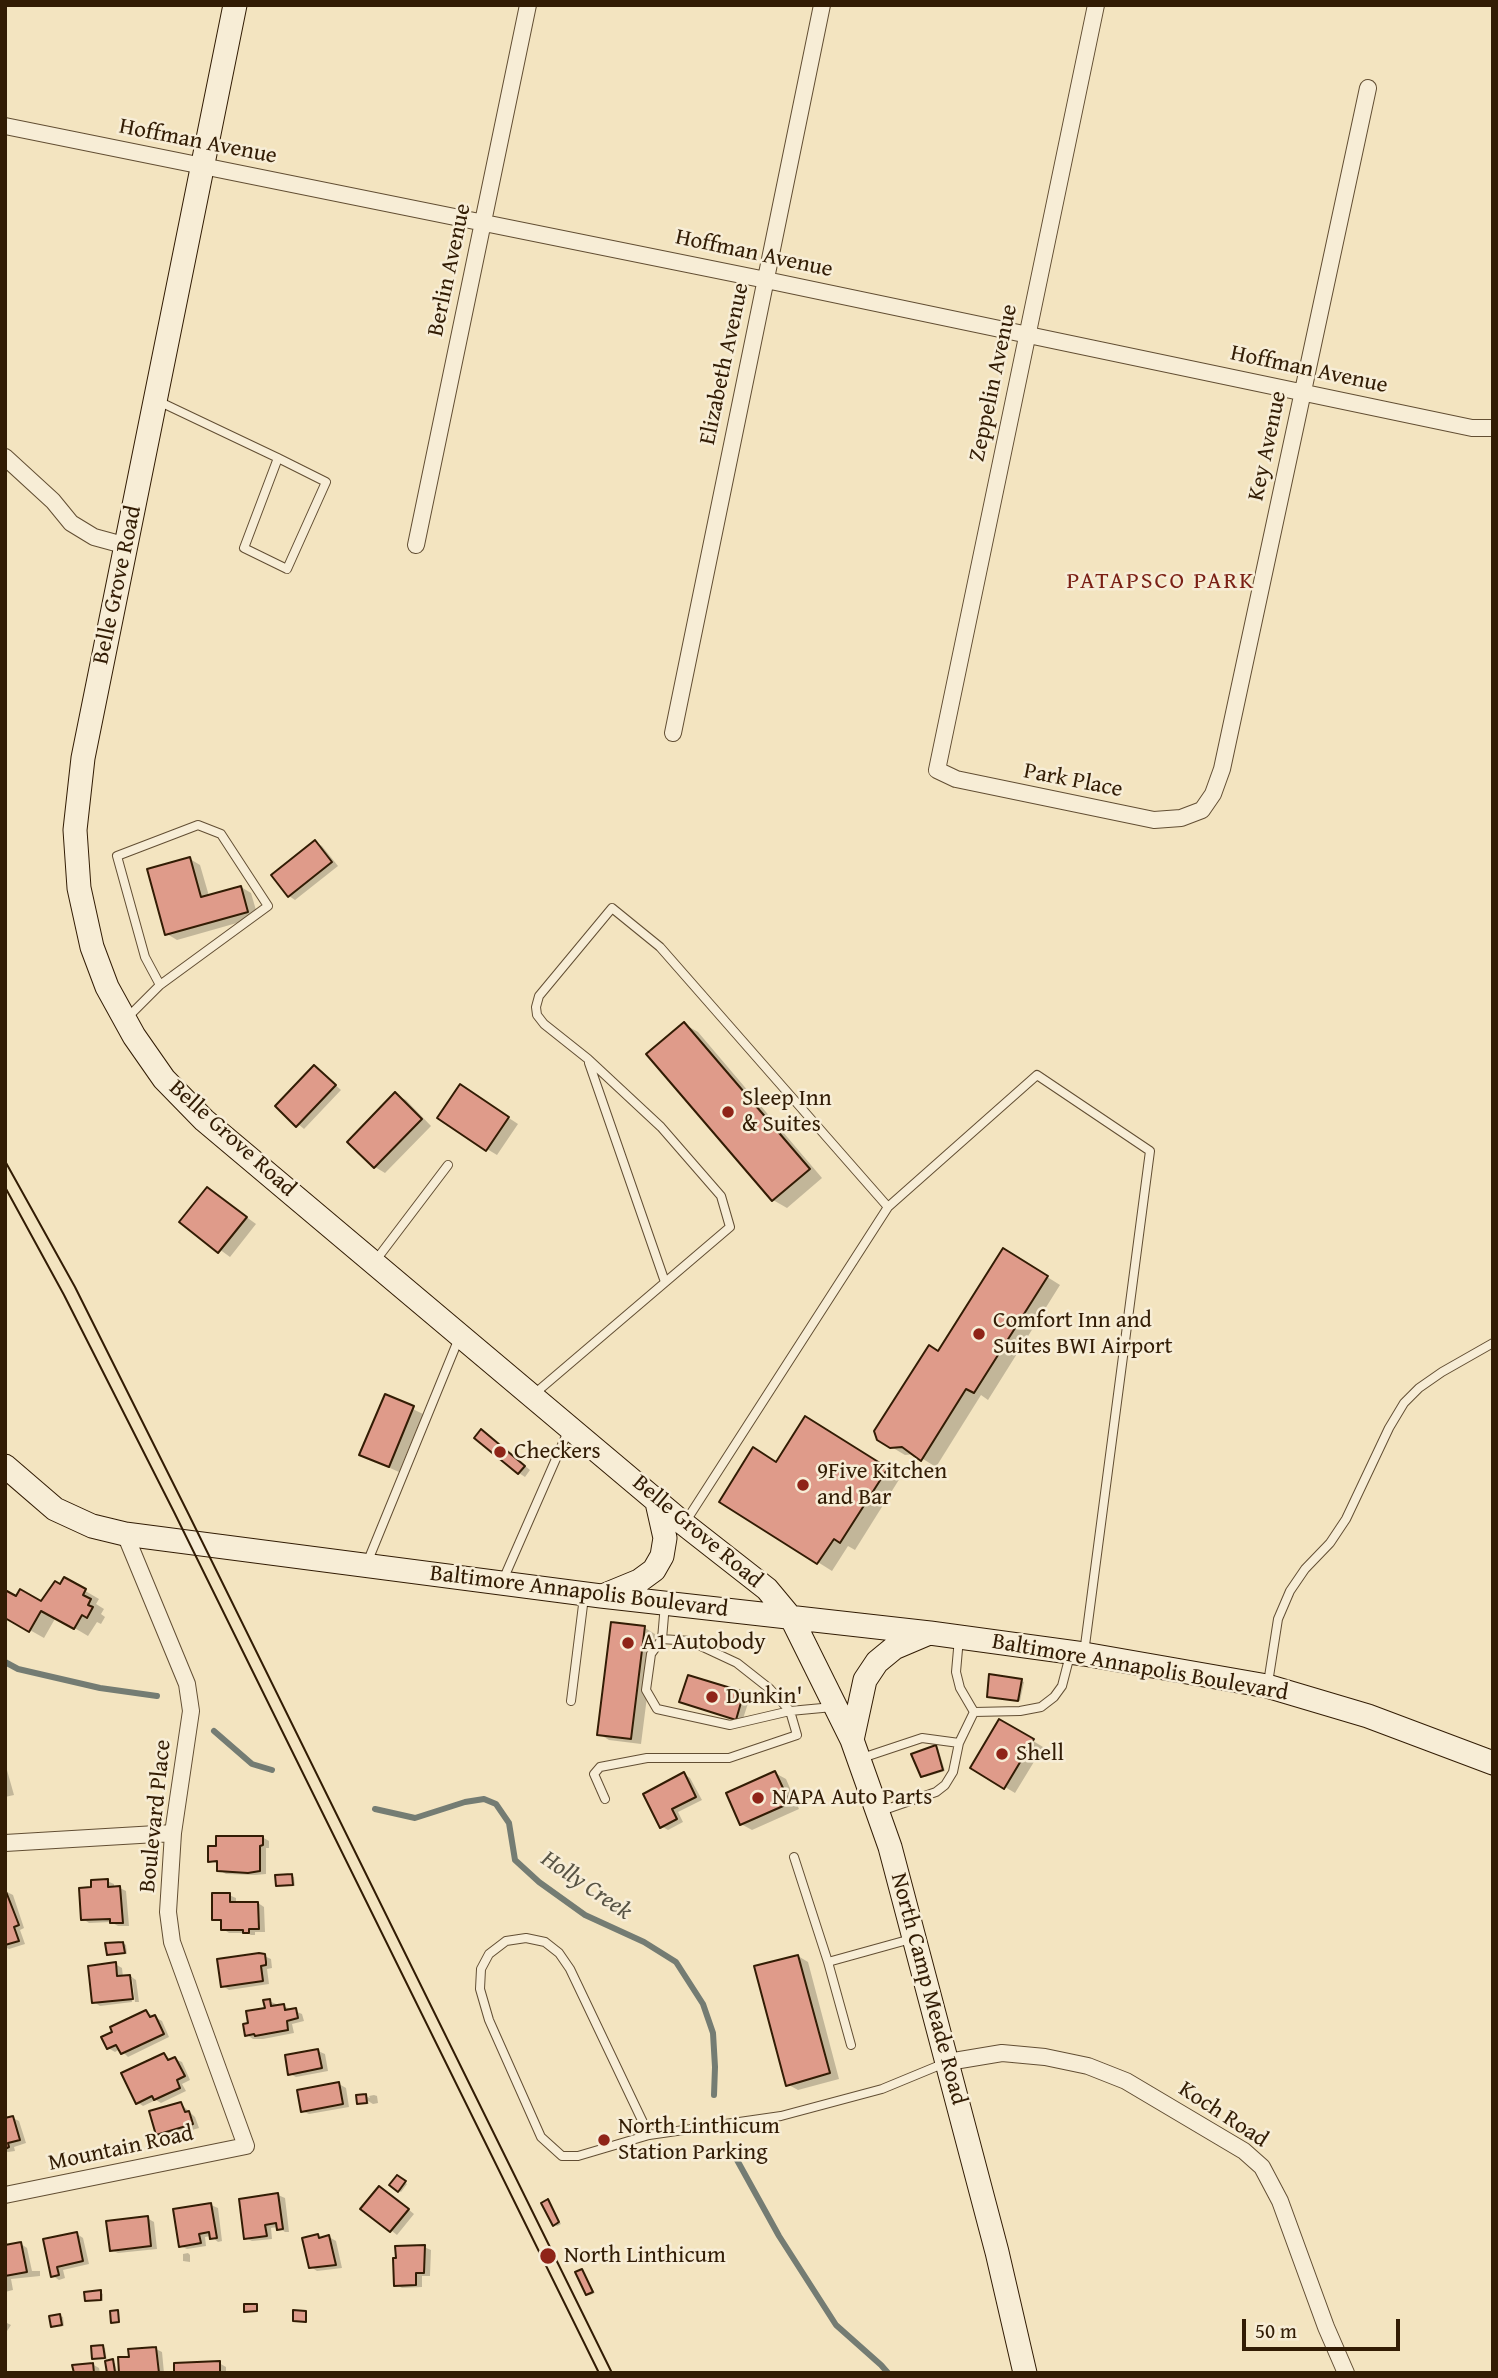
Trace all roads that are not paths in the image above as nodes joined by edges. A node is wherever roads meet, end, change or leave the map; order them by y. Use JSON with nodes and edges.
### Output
{"nodes":[{"id":1,"x":234,"y":5,"type":"edge"},
{"id":2,"x":528,"y":5,"type":"edge"},
{"id":3,"x":822,"y":5,"type":"edge"},
{"id":4,"x":1096,"y":5,"type":"edge"},
{"id":5,"x":1368,"y":88,"type":"dead end"},
{"id":6,"x":5,"y":126,"type":"edge"},
{"id":7,"x":202,"y":166,"type":"junction"},
{"id":8,"x":483,"y":222,"type":"junction"},
{"id":9,"x":766,"y":279,"type":"junction"},
{"id":10,"x":1028,"y":334,"type":"junction"},
{"id":11,"x":1303,"y":392,"type":"junction"},
{"id":12,"x":156,"y":400,"type":"junction"},
{"id":13,"x":1493,"y":428,"type":"edge"},
{"id":14,"x":5,"y":457,"type":"edge"},
{"id":15,"x":278,"y":458,"type":"junction"},
{"id":16,"x":416,"y":545,"type":"dead end"},
{"id":17,"x":127,"y":546,"type":"junction"},
{"id":18,"x":673,"y":733,"type":"dead end"},
{"id":19,"x":937,"y":770,"type":"joint"},
{"id":20,"x":1202,"y":810,"type":"joint"},
{"id":21,"x":160,"y":985,"type":"junction"},
{"id":22,"x":125,"y":1021,"type":"junction"},
{"id":23,"x":588,"y":1059,"type":"junction"},
{"id":24,"x":447,"y":1165,"type":"dead end"},
{"id":25,"x":888,"y":1207,"type":"junction"},
{"id":26,"x":374,"y":1262,"type":"junction"},
{"id":27,"x":665,"y":1282,"type":"junction"},
{"id":28,"x":460,"y":1335,"type":"junction"},
{"id":29,"x":1493,"y":1343,"type":"edge"},
{"id":30,"x":533,"y":1395,"type":"junction"},
{"id":31,"x":570,"y":1426,"type":"junction"},
{"id":32,"x":5,"y":1466,"type":"edge"},
{"id":33,"x":656,"y":1498,"type":"junction"},
{"id":34,"x":684,"y":1524,"type":"junction"},
{"id":35,"x":125,"y":1534,"type":"junction"},
{"id":36,"x":366,"y":1565,"type":"junction"},
{"id":37,"x":502,"y":1583,"type":"junction"},
{"id":38,"x":593,"y":1595,"type":"junction"},
{"id":39,"x":665,"y":1604,"type":"junction"},
{"id":40,"x":792,"y":1619,"type":"junction"},
{"id":41,"x":930,"y":1633,"type":"junction"},
{"id":42,"x":959,"y":1637,"type":"junction"},
{"id":43,"x":662,"y":1639,"type":"junction"},
{"id":44,"x":1077,"y":1653,"type":"junction"},
{"id":45,"x":1267,"y":1686,"type":"junction"},
{"id":46,"x":571,"y":1701,"type":"dead end"},
{"id":47,"x":836,"y":1706,"type":"junction"},
{"id":48,"x":790,"y":1711,"type":"junction"},
{"id":49,"x":974,"y":1712,"type":"junction"},
{"id":50,"x":959,"y":1744,"type":"junction"},
{"id":51,"x":856,"y":1749,"type":"junction"},
{"id":52,"x":1493,"y":1763,"type":"edge"},
{"id":53,"x":605,"y":1800,"type":"dead end"},
{"id":54,"x":878,"y":1812,"type":"junction"},
{"id":55,"x":173,"y":1833,"type":"junction"},
{"id":56,"x":5,"y":1843,"type":"edge"},
{"id":57,"x":794,"y":1857,"type":"dead end"},
{"id":58,"x":914,"y":1938,"type":"junction"},
{"id":59,"x":828,"y":1962,"type":"junction"},
{"id":60,"x":851,"y":2045,"type":"dead end"},
{"id":61,"x":948,"y":2062,"type":"junction"},
{"id":62,"x":649,"y":2135,"type":"junction"},
{"id":63,"x":246,"y":2146,"type":"joint"},
{"id":64,"x":5,"y":2196,"type":"edge"},
{"id":65,"x":1025,"y":2373,"type":"edge"},
{"id":66,"x":1346,"y":2373,"type":"edge"}],
"edges":[{"from":1,"to":7,"type":"main road","name":"Belle Grove Road"},
{"from":2,"to":8,"type":"street","name":"Berlin Avenue"},
{"from":3,"to":9,"type":"street","name":"Elizabeth Avenue"},
{"from":4,"to":10,"type":"street","name":"Zeppelin Avenue"},
{"from":5,"to":11,"type":"street","name":"Key Avenue"},
{"from":6,"to":7,"type":"street","name":"Hoffman Avenue"},
{"from":7,"to":8,"type":"street","name":"Hoffman Avenue"},
{"from":7,"to":12,"type":"main road","name":"Belle Grove Road"},
{"from":8,"to":9,"type":"street","name":"Hoffman Avenue"},
{"from":8,"to":16,"type":"street","name":"Berlin Avenue"},
{"from":9,"to":10,"type":"street","name":"Hoffman Avenue"},
{"from":9,"to":18,"type":"street","name":"Elizabeth Avenue"},
{"from":10,"to":11,"type":"street","name":"Hoffman Avenue"},
{"from":10,"to":19,"type":"street","name":"Zeppelin Avenue"},
{"from":11,"to":13,"type":"street","name":"Hoffman Avenue"},
{"from":11,"to":20,"type":"street","name":"Key Avenue"},
{"from":12,"to":15,"type":"lane"},
{"from":12,"to":17,"type":"main road","name":"Belle Grove Road"},
{"from":14,"to":17,"type":"street"},
{"from":15,"to":15,"type":"lane"},
{"from":17,"to":22,"type":"main road","name":"Belle Grove Road"},
{"from":19,"to":20,"type":"street","name":"Park Place"},
{"from":21,"to":21,"type":"lane"},
{"from":21,"to":22,"type":"lane"},
{"from":22,"to":26,"type":"main road","name":"Belle Grove Road"},
{"from":23,"to":25,"type":"lane"},
{"from":23,"to":27,"type":"lane"},
{"from":23,"to":27,"type":"lane"},
{"from":24,"to":26,"type":"lane"},
{"from":25,"to":34,"type":"lane"},
{"from":25,"to":44,"type":"lane"},
{"from":26,"to":28,"type":"main road","name":"Belle Grove Road"},
{"from":27,"to":30,"type":"lane"},
{"from":28,"to":30,"type":"main road","name":"Belle Grove Road"},
{"from":28,"to":36,"type":"lane"},
{"from":29,"to":45,"type":"lane"},
{"from":30,"to":31,"type":"main road","name":"Belle Grove Road"},
{"from":31,"to":33,"type":"main road","name":"Belle Grove Road"},
{"from":31,"to":37,"type":"lane"},
{"from":32,"to":35,"type":"main road","name":"Baltimore Annapolis Boulevard"},
{"from":33,"to":34,"type":"main road","name":"Belle Grove Road"},
{"from":33,"to":38,"type":"main road"},
{"from":34,"to":40,"type":"main road","name":"Belle Grove Road"},
{"from":35,"to":36,"type":"main road","name":"Baltimore Annapolis Boulevard"},
{"from":35,"to":55,"type":"street","name":"Boulevard Place"},
{"from":36,"to":37,"type":"main road","name":"Baltimore Annapolis Boulevard"},
{"from":37,"to":38,"type":"main road","name":"Baltimore Annapolis Boulevard"},
{"from":38,"to":39,"type":"main road","name":"Baltimore Annapolis Boulevard"},
{"from":38,"to":46,"type":"lane"},
{"from":39,"to":40,"type":"main road","name":"Baltimore Annapolis Boulevard"},
{"from":39,"to":43,"type":"lane"},
{"from":40,"to":41,"type":"main road","name":"Baltimore Annapolis Boulevard"},
{"from":40,"to":47,"type":"main road","name":"North Camp Meade Road"},
{"from":41,"to":42,"type":"main road","name":"Baltimore Annapolis Boulevard"},
{"from":41,"to":51,"type":"main road"},
{"from":42,"to":44,"type":"main road","name":"Baltimore Annapolis Boulevard"},
{"from":42,"to":49,"type":"lane"},
{"from":43,"to":48,"type":"lane"},
{"from":43,"to":48,"type":"lane"},
{"from":44,"to":45,"type":"main road","name":"Baltimore Annapolis Boulevard"},
{"from":44,"to":49,"type":"lane"},
{"from":45,"to":52,"type":"main road","name":"Baltimore Annapolis Boulevard"},
{"from":47,"to":48,"type":"lane"},
{"from":47,"to":51,"type":"main road","name":"North Camp Meade Road"},
{"from":48,"to":53,"type":"lane"},
{"from":49,"to":50,"type":"lane"},
{"from":50,"to":51,"type":"lane"},
{"from":50,"to":54,"type":"lane"},
{"from":51,"to":54,"type":"main road","name":"North Camp Meade Road"},
{"from":54,"to":58,"type":"main road","name":"North Camp Meade Road"},
{"from":55,"to":56,"type":"street"},
{"from":55,"to":63,"type":"street","name":"Boulevard Place"},
{"from":57,"to":59,"type":"lane"},
{"from":58,"to":59,"type":"lane"},
{"from":58,"to":61,"type":"main road","name":"North Camp Meade Road"},
{"from":59,"to":60,"type":"lane"},
{"from":61,"to":62,"type":"lane"},
{"from":61,"to":65,"type":"main road","name":"North Camp Meade Road"},
{"from":61,"to":66,"type":"street","name":"Koch Road"},
{"from":62,"to":62,"type":"lane"},
{"from":63,"to":64,"type":"street","name":"Mountain Road"}]}
